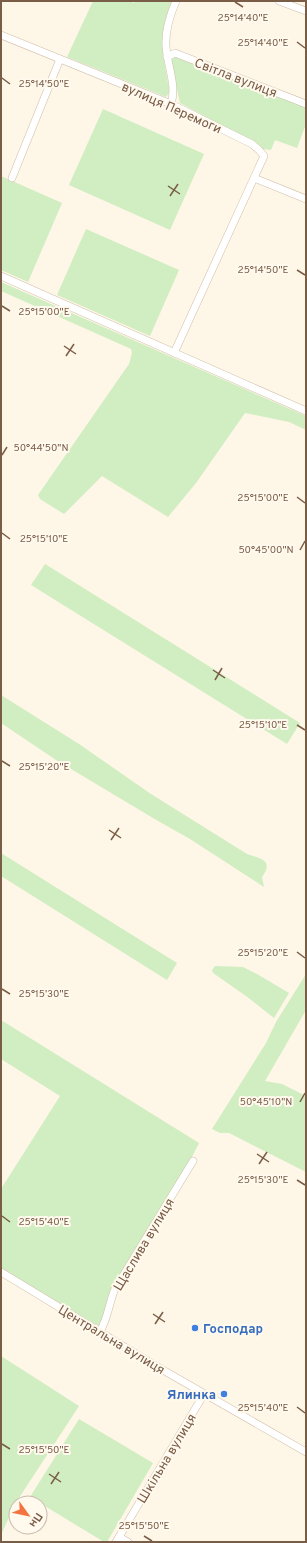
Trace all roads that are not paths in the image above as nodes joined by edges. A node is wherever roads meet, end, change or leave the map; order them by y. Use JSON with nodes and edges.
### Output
{"nodes":[{"id":1,"x":176,"y":1,"type":"edge"},
{"id":2,"x":279,"y":1,"type":"edge"},
{"id":3,"x":306,"y":11,"type":"edge"},
{"id":4,"x":1,"y":35,"type":"edge"},
{"id":5,"x":167,"y":57,"type":"junction"},
{"id":6,"x":60,"y":59,"type":"junction"},
{"id":7,"x":172,"y":104,"type":"junction"},
{"id":8,"x":306,"y":104,"type":"edge"},
{"id":9,"x":12,"y":178,"type":"dead end"},
{"id":10,"x":254,"y":178,"type":"junction"},
{"id":11,"x":306,"y":199,"type":"edge"},
{"id":12,"x":1,"y":276,"type":"edge"},
{"id":13,"x":174,"y":353,"type":"junction"},
{"id":14,"x":306,"y":412,"type":"edge"},
{"id":15,"x":193,"y":1161,"type":"dead end"},
{"id":16,"x":1,"y":1272,"type":"edge"},
{"id":17,"x":100,"y":1331,"type":"junction"},
{"id":18,"x":204,"y":1394,"type":"junction"},
{"id":19,"x":306,"y":1452,"type":"edge"},
{"id":20,"x":118,"y":1539,"type":"edge"},
{"id":21,"x":128,"y":1542,"type":"edge"}],
"edges":[{"from":1,"to":5,"type":"street"},
{"from":2,"to":3,"type":"street"},
{"from":4,"to":6,"type":"street","name":"вулиця Перемоги"},
{"from":5,"to":7,"type":"street"},
{"from":5,"to":8,"type":"street","name":"Світла вулиця"},
{"from":6,"to":7,"type":"street","name":"вулиця Перемоги"},
{"from":6,"to":9,"type":"street"},
{"from":7,"to":10,"type":"street","name":"вулиця Перемоги"},
{"from":10,"to":11,"type":"street"},
{"from":10,"to":13,"type":"street"},
{"from":12,"to":13,"type":"street"},
{"from":13,"to":14,"type":"street"},
{"from":15,"to":17,"type":"street","name":"Щаслива вулиця"},
{"from":16,"to":17,"type":"street","name":"Центральна вулиця"},
{"from":17,"to":18,"type":"street","name":"Центральна вулиця"},
{"from":18,"to":19,"type":"street","name":"Центральна вулиця"},
{"from":18,"to":20,"type":"street","name":"Шкільна вулиця"},
{"from":20,"to":21,"type":"street"}]}
